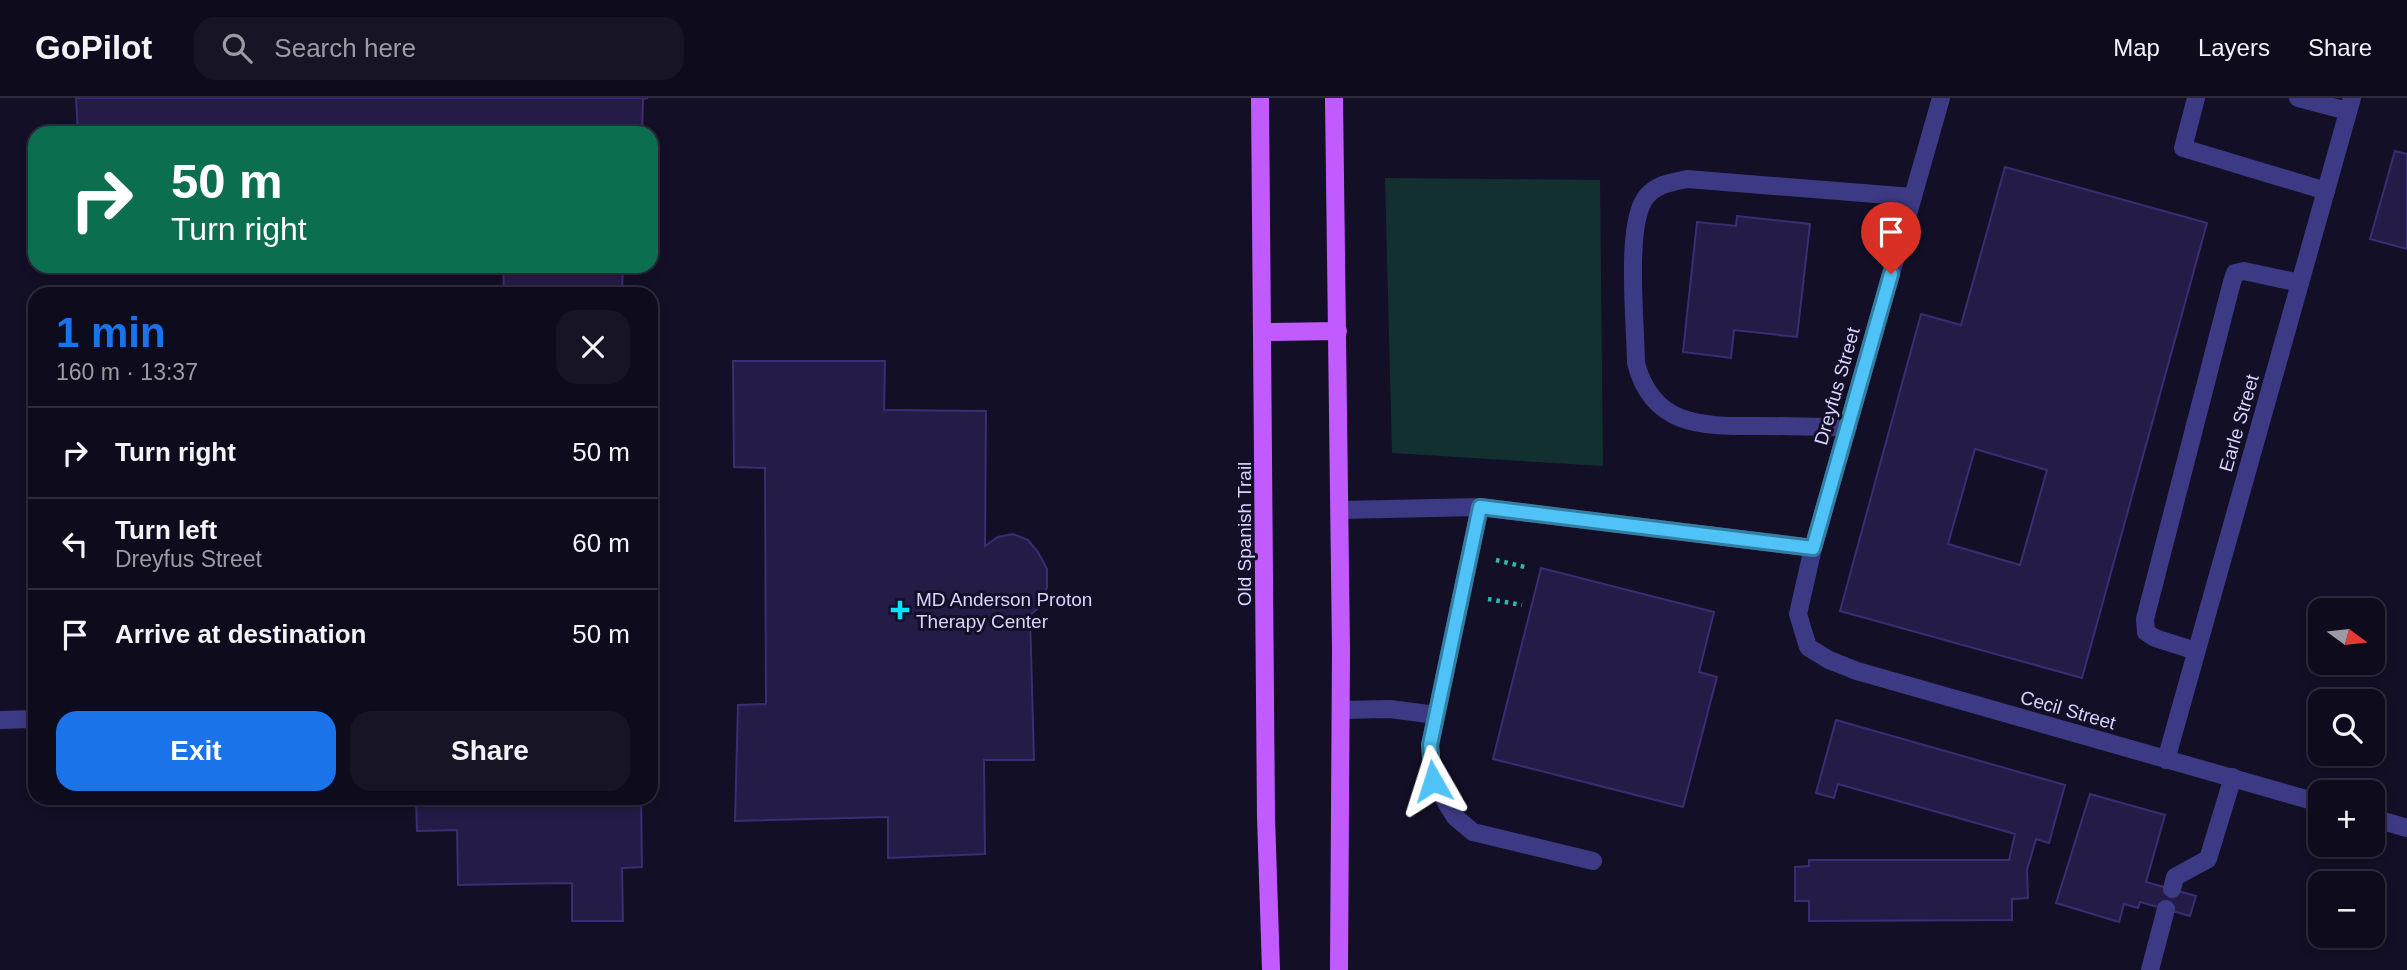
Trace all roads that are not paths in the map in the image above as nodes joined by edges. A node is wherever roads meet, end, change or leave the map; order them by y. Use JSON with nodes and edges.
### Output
{"nodes":[{"id":1,"x":1260,"y":98,"type":"edge"},
{"id":2,"x":1334,"y":98,"type":"edge"},
{"id":3,"x":1941,"y":98,"type":"edge"},
{"id":4,"x":2196,"y":98,"type":"edge"},
{"id":5,"x":2298,"y":98,"type":"edge"},
{"id":6,"x":2350,"y":105,"type":"edge"},
{"id":7,"x":2326,"y":191,"type":"junction"},
{"id":8,"x":1913,"y":197,"type":"junction"},
{"id":9,"x":2300,"y":283,"type":"junction"},
{"id":10,"x":1338,"y":331,"type":"junction"},
{"id":11,"x":1264,"y":332,"type":"junction"},
{"id":12,"x":1847,"y":427,"type":"junction"},
{"id":13,"x":1480,"y":507,"type":"junction"},
{"id":14,"x":1340,"y":510,"type":"junction"},
{"id":15,"x":1813,"y":548,"type":"junction"},
{"id":16,"x":1808,"y":647,"type":"joint"},
{"id":17,"x":2196,"y":651,"type":"junction"},
{"id":18,"x":1341,"y":710,"type":"junction"},
{"id":19,"x":1436,"y":715,"type":"junction"},
{"id":20,"x":28,"y":719,"type":"edge"},
{"id":21,"x":0,"y":720,"type":"edge"},
{"id":22,"x":2166,"y":760,"type":"junction"},
{"id":23,"x":2233,"y":777,"type":"junction"},
{"id":24,"x":2308,"y":799,"type":"edge"},
{"id":25,"x":2385,"y":822,"type":"edge"},
{"id":26,"x":2407,"y":828,"type":"edge"},
{"id":27,"x":1593,"y":861,"type":"dead end"},
{"id":28,"x":2172,"y":889,"type":"dead end"},
{"id":29,"x":2166,"y":909,"type":"dead end"},
{"id":30,"x":1271,"y":970,"type":"edge"},
{"id":31,"x":1339,"y":970,"type":"edge"},
{"id":32,"x":2150,"y":970,"type":"edge"}],
"edges":[{"from":1,"to":11,"type":"main road","name":"Old Spanish Trail"},
{"from":2,"to":10,"type":"main road"},
{"from":3,"to":8,"type":"street","name":"Dreyfus Street"},
{"from":4,"to":7,"type":"street"},
{"from":5,"to":6,"type":"street"},
{"from":6,"to":7,"type":"street","name":"Earle Street"},
{"from":7,"to":9,"type":"street","name":"Earle Street"},
{"from":8,"to":12,"type":"street","name":"Dreyfus Street"},
{"from":8,"to":12,"type":"street"},
{"from":9,"to":17,"type":"street","name":"Earle Street"},
{"from":9,"to":17,"type":"street"},
{"from":10,"to":11,"type":"main road"},
{"from":10,"to":14,"type":"main road"},
{"from":11,"to":30,"type":"main road","name":"Old Spanish Trail"},
{"from":12,"to":15,"type":"street","name":"Dreyfus Street"},
{"from":13,"to":14,"type":"street"},
{"from":13,"to":15,"type":"street"},
{"from":13,"to":19,"type":"street"},
{"from":14,"to":18,"type":"main road"},
{"from":15,"to":16,"type":"street","name":"Dreyfus Street"},
{"from":16,"to":22,"type":"street","name":"Cecil Street"},
{"from":17,"to":22,"type":"street","name":"Earle Street"},
{"from":18,"to":19,"type":"street"},
{"from":18,"to":31,"type":"main road"},
{"from":19,"to":27,"type":"street"},
{"from":20,"to":21,"type":"street"},
{"from":22,"to":23,"type":"street","name":"Cecil Street"},
{"from":23,"to":24,"type":"street","name":"Cecil Street"},
{"from":23,"to":28,"type":"street"},
{"from":25,"to":26,"type":"street"},
{"from":29,"to":32,"type":"street"}]}
